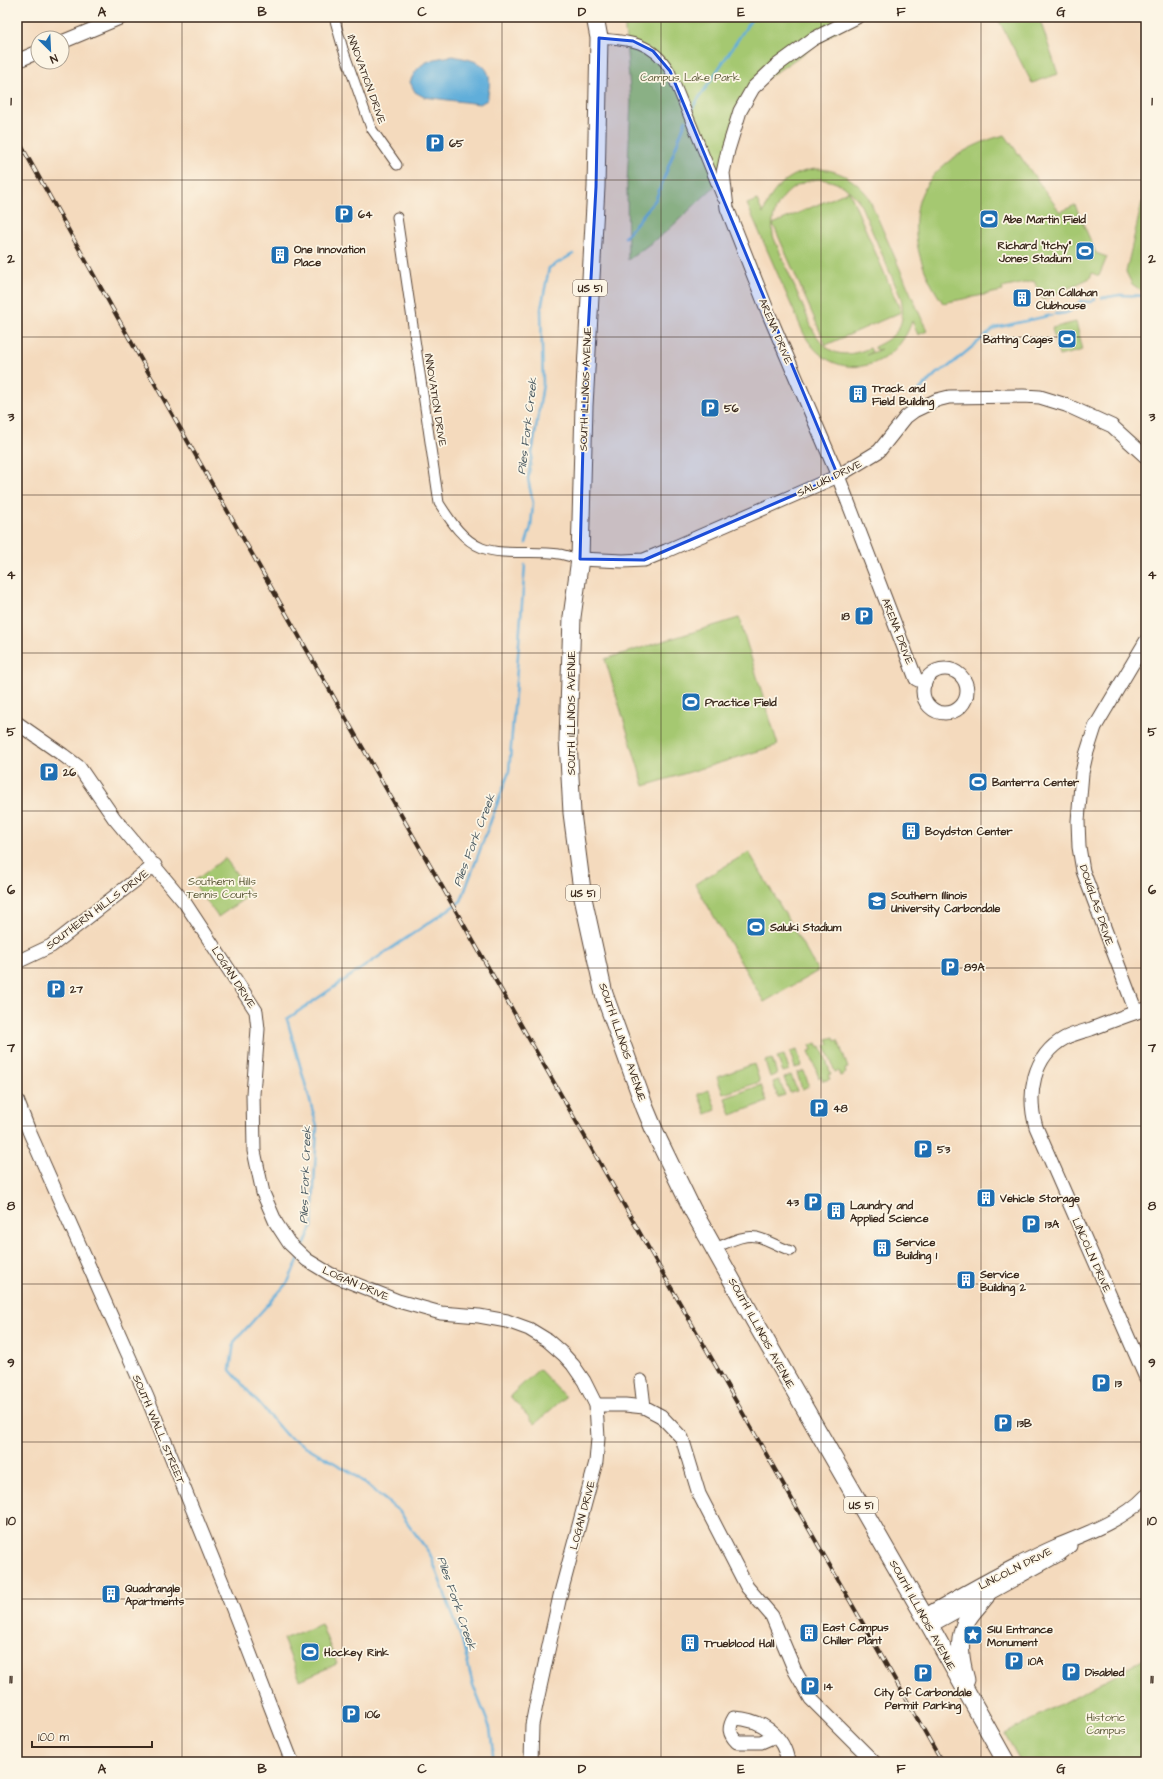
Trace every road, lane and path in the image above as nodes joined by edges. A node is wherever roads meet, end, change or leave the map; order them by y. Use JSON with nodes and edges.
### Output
{"nodes":[{"id":1,"x":122,"y":17,"type":"edge"},
{"id":2,"x":334,"y":17,"type":"edge"},
{"id":3,"x":595,"y":17,"type":"edge"},
{"id":4,"x":856,"y":17,"type":"edge"},
{"id":5,"x":599,"y":38,"type":"junction"},
{"id":6,"x":70,"y":39,"type":"edge"},
{"id":7,"x":30,"y":55,"type":"edge"},
{"id":8,"x":17,"y":61,"type":"edge"},
{"id":9,"x":398,"y":166,"type":"dead end"},
{"id":10,"x":727,"y":208,"type":"junction"},
{"id":11,"x":397,"y":218,"type":"dead end"},
{"id":12,"x":1146,"y":457,"type":"edge"},
{"id":13,"x":838,"y":476,"type":"junction"},
{"id":14,"x":580,"y":559,"type":"junction"},
{"id":15,"x":1146,"y":641,"type":"edge"},
{"id":16,"x":924,"y":683,"type":"dead end"},
{"id":17,"x":17,"y":723,"type":"edge"},
{"id":18,"x":155,"y":865,"type":"junction"},
{"id":19,"x":17,"y":962,"type":"edge"},
{"id":20,"x":1141,"y":1011,"type":"edge"},
{"id":21,"x":17,"y":1100,"type":"edge"},
{"id":22,"x":715,"y":1248,"type":"junction"},
{"id":23,"x":791,"y":1251,"type":"dead end"},
{"id":24,"x":1146,"y":1378,"type":"edge"},
{"id":25,"x":641,"y":1381,"type":"dead end"},
{"id":26,"x":596,"y":1405,"type":"junction"},
{"id":27,"x":644,"y":1407,"type":"junction"},
{"id":28,"x":1146,"y":1496,"type":"edge"},
{"id":29,"x":1081,"y":1537,"type":"junction"},
{"id":30,"x":986,"y":1596,"type":"junction"},
{"id":31,"x":927,"y":1621,"type":"junction"},
{"id":32,"x":970,"y":1700,"type":"junction"},
{"id":33,"x":775,"y":1736,"type":"dead end"},
{"id":34,"x":292,"y":1762,"type":"edge"},
{"id":35,"x":531,"y":1762,"type":"edge"},
{"id":36,"x":788,"y":1762,"type":"edge"},
{"id":37,"x":874,"y":1762,"type":"edge"},
{"id":38,"x":1006,"y":1762,"type":"edge"}],
"edges":[{"from":1,"to":6,"type":"street"},
{"from":2,"to":9,"type":"street","name":"INNOVATION DRIVE"},
{"from":3,"to":5,"type":"highway","name":"SOUTH ILLINOIS AVENUE","number":"US 51"},
{"from":4,"to":10,"type":"street","name":"ARENA DRIVE"},
{"from":5,"to":10,"type":"street"},
{"from":5,"to":14,"type":"highway","name":"SOUTH ILLINOIS AVENUE","number":"US 51"},
{"from":7,"to":8,"type":"street"},
{"from":10,"to":13,"type":"street","name":"ARENA DRIVE"},
{"from":11,"to":14,"type":"street","name":"INNOVATION DRIVE"},
{"from":12,"to":13,"type":"street","name":"SALUKI DRIVE"},
{"from":13,"to":14,"type":"street","name":"SALUKI DRIVE"},
{"from":13,"to":16,"type":"street","name":"ARENA DRIVE"},
{"from":14,"to":22,"type":"highway","name":"SOUTH ILLINOIS AVENUE","number":"US 51"},
{"from":15,"to":20,"type":"street","name":"DOUGLAS DRIVE"},
{"from":17,"to":18,"type":"street","name":"LOGAN DRIVE"},
{"from":18,"to":19,"type":"street","name":"SOUTHERN HILLS DRIVE"},
{"from":18,"to":26,"type":"street","name":"LOGAN DRIVE"},
{"from":20,"to":24,"type":"street","name":"LINCOLN DRIVE"},
{"from":21,"to":34,"type":"street","name":"SOUTH WALL STREET"},
{"from":22,"to":23,"type":"street"},
{"from":22,"to":31,"type":"highway","name":"SOUTH ILLINOIS AVENUE","number":"US 51"},
{"from":25,"to":27,"type":"street"},
{"from":26,"to":27,"type":"street"},
{"from":26,"to":35,"type":"street","name":"LOGAN DRIVE"},
{"from":27,"to":37,"type":"street"},
{"from":28,"to":29,"type":"street","name":"LINCOLN DRIVE"},
{"from":29,"to":30,"type":"street","name":"LINCOLN DRIVE"},
{"from":29,"to":31,"type":"street","name":"LINCOLN DRIVE"},
{"from":30,"to":31,"type":"street","name":"LINCOLN DRIVE"},
{"from":30,"to":32,"type":"highway"},
{"from":31,"to":32,"type":"highway","name":"SOUTH ILLINOIS AVENUE","number":"US 51"},
{"from":32,"to":38,"type":"highway","name":"SOUTH ILLINOIS AVENUE","number":"US 51"},
{"from":33,"to":36,"type":"street"}]}
